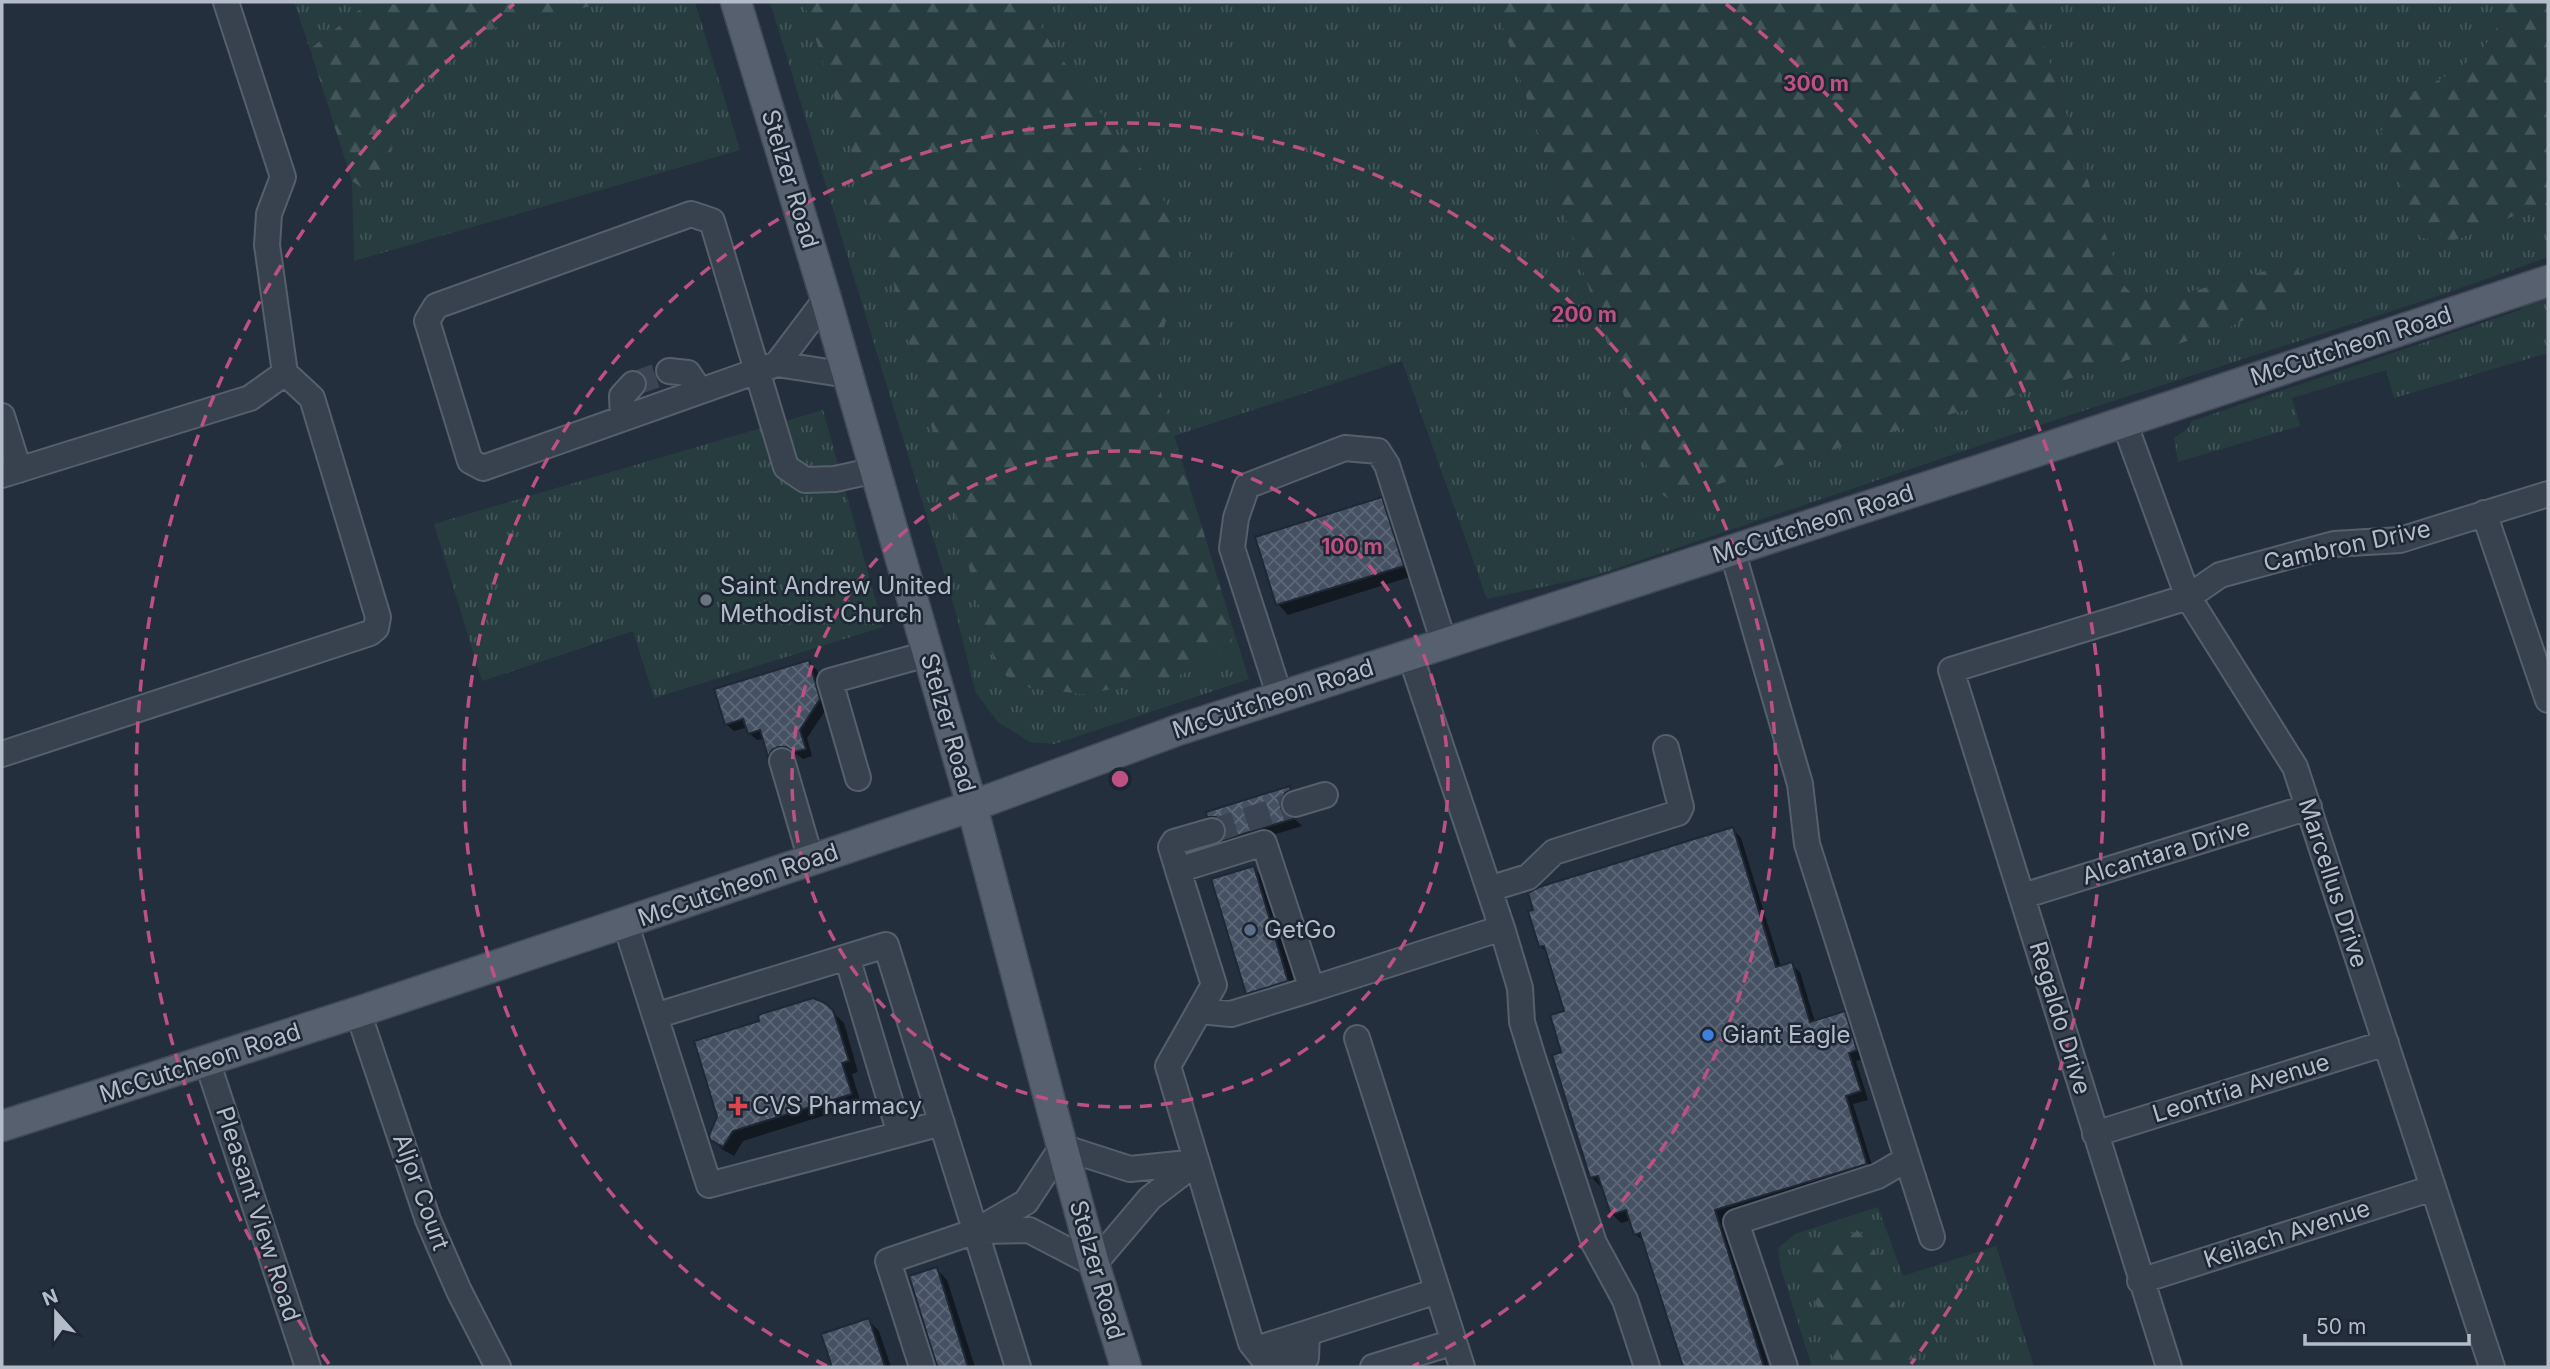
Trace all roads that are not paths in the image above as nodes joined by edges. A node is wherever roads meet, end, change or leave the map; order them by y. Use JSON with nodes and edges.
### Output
{"nodes":[{"id":1,"x":226,"y":2,"type":"edge"},
{"id":2,"x":736,"y":2,"type":"edge"},
{"id":3,"x":2548,"y":281,"type":"edge"},
{"id":4,"x":826,"y":299,"type":"junction"},
{"id":5,"x":767,"y":367,"type":"junction"},
{"id":6,"x":669,"y":371,"type":"dead end"},
{"id":7,"x":285,"y":373,"type":"junction"},
{"id":8,"x":848,"y":375,"type":"junction"},
{"id":9,"x":633,"y":384,"type":"dead end"},
{"id":10,"x":699,"y":391,"type":"junction"},
{"id":11,"x":2,"y":416,"type":"edge"},
{"id":12,"x":623,"y":418,"type":"junction"},
{"id":13,"x":2124,"y":422,"type":"junction"},
{"id":14,"x":876,"y":470,"type":"junction"},
{"id":15,"x":10,"y":472,"type":"edge"},
{"id":16,"x":2548,"y":494,"type":"edge"},
{"id":17,"x":2484,"y":513,"type":"junction"},
{"id":18,"x":1732,"y":550,"type":"junction"},
{"id":19,"x":2188,"y":597,"type":"junction"},
{"id":20,"x":1444,"y":643,"type":"junction"},
{"id":21,"x":927,"y":654,"type":"junction"},
{"id":22,"x":1410,"y":654,"type":"junction"},
{"id":23,"x":1951,"y":670,"type":"joint"},
{"id":24,"x":1280,"y":697,"type":"junction"},
{"id":25,"x":2548,"y":700,"type":"edge"},
{"id":26,"x":1666,"y":748,"type":"dead end"},
{"id":27,"x":2,"y":754,"type":"edge"},
{"id":28,"x":782,"y":761,"type":"dead end"},
{"id":29,"x":858,"y":778,"type":"dead end"},
{"id":30,"x":1325,"y":795,"type":"dead end"},
{"id":31,"x":1295,"y":804,"type":"tunnel mouth"},
{"id":32,"x":972,"y":806,"type":"junction"},
{"id":33,"x":2309,"y":807,"type":"junction"},
{"id":34,"x":1212,"y":831,"type":"tunnel mouth"},
{"id":35,"x":810,"y":860,"type":"junction"},
{"id":36,"x":1178,"y":870,"type":"junction"},
{"id":37,"x":1489,"y":889,"type":"junction"},
{"id":38,"x":2023,"y":896,"type":"junction"},
{"id":39,"x":625,"y":922,"type":"junction"},
{"id":40,"x":1502,"y":928,"type":"junction"},
{"id":41,"x":847,"y":957,"type":"junction"},
{"id":42,"x":1312,"y":989,"type":"junction"},
{"id":43,"x":1199,"y":1011,"type":"junction"},
{"id":44,"x":359,"y":1012,"type":"junction"},
{"id":45,"x":655,"y":1016,"type":"junction"},
{"id":46,"x":1357,"y":1038,"type":"dead end"},
{"id":47,"x":2386,"y":1043,"type":"junction"},
{"id":48,"x":207,"y":1061,"type":"junction"},
{"id":49,"x":942,"y":1123,"type":"junction"},
{"id":50,"x":2,"y":1126,"type":"edge"},
{"id":51,"x":900,"y":1134,"type":"junction"},
{"id":52,"x":2095,"y":1134,"type":"junction"},
{"id":53,"x":1062,"y":1147,"type":"junction"},
{"id":54,"x":1907,"y":1159,"type":"junction"},
{"id":55,"x":1197,"y":1162,"type":"junction"},
{"id":56,"x":2433,"y":1188,"type":"junction"},
{"id":57,"x":976,"y":1231,"type":"junction"},
{"id":58,"x":1932,"y":1237,"type":"dead end"},
{"id":59,"x":1094,"y":1264,"type":"junction"},
{"id":60,"x":2140,"y":1281,"type":"junction"},
{"id":61,"x":1437,"y":1291,"type":"junction"},
{"id":62,"x":1454,"y":1342,"type":"junction"},
{"id":63,"x":1423,"y":1360,"type":"edge"},
{"id":64,"x":1267,"y":1361,"type":"edge"},
{"id":65,"x":308,"y":1367,"type":"edge"},
{"id":66,"x":498,"y":1367,"type":"edge"},
{"id":67,"x":922,"y":1367,"type":"edge"},
{"id":68,"x":1018,"y":1367,"type":"edge"},
{"id":69,"x":1126,"y":1367,"type":"edge"},
{"id":70,"x":1373,"y":1367,"type":"edge"},
{"id":71,"x":1462,"y":1367,"type":"edge"},
{"id":72,"x":1647,"y":1367,"type":"edge"},
{"id":73,"x":1784,"y":1367,"type":"edge"},
{"id":74,"x":2168,"y":1367,"type":"edge"},
{"id":75,"x":2492,"y":1367,"type":"edge"}],
"edges":[{"from":1,"to":7,"type":"street"},
{"from":2,"to":4,"type":"main road","name":"Stelzer Road"},
{"from":3,"to":13,"type":"main road","name":"McCutcheon Road"},
{"from":4,"to":5,"type":"street"},
{"from":4,"to":8,"type":"main road","name":"Stelzer Road"},
{"from":5,"to":8,"type":"street"},
{"from":5,"to":10,"type":"street"},
{"from":5,"to":12,"type":"street"},
{"from":5,"to":14,"type":"street"},
{"from":6,"to":10,"type":"street"},
{"from":7,"to":15,"type":"street"},
{"from":7,"to":27,"type":"street"},
{"from":8,"to":14,"type":"main road","name":"Stelzer Road"},
{"from":9,"to":12,"type":"street"},
{"from":10,"to":12,"type":"street"},
{"from":11,"to":15,"type":"street"},
{"from":13,"to":18,"type":"main road","name":"McCutcheon Road"},
{"from":13,"to":19,"type":"street","name":"Marcellus Drive"},
{"from":14,"to":21,"type":"main road","name":"Stelzer Road"},
{"from":16,"to":17,"type":"street","name":"Cambron Drive"},
{"from":17,"to":19,"type":"street","name":"Cambron Drive"},
{"from":17,"to":25,"type":"street"},
{"from":18,"to":20,"type":"main road","name":"McCutcheon Road"},
{"from":18,"to":54,"type":"street"},
{"from":19,"to":23,"type":"street","name":"Cambron Drive"},
{"from":19,"to":33,"type":"street","name":"Marcellus Drive"},
{"from":20,"to":22,"type":"main road","name":"McCutcheon Road"},
{"from":20,"to":24,"type":"street"},
{"from":21,"to":29,"type":"street"},
{"from":21,"to":32,"type":"main road","name":"Stelzer Road"},
{"from":22,"to":24,"type":"main road","name":"McCutcheon Road"},
{"from":22,"to":37,"type":"street"},
{"from":23,"to":38,"type":"street","name":"Regaldo Drive"},
{"from":24,"to":32,"type":"main road","name":"McCutcheon Road"},
{"from":26,"to":37,"type":"street"},
{"from":28,"to":35,"type":"street"},
{"from":30,"to":31,"type":"street"},
{"from":32,"to":35,"type":"main road","name":"McCutcheon Road"},
{"from":32,"to":53,"type":"main road","name":"Stelzer Road"},
{"from":33,"to":38,"type":"street","name":"Alcantara Drive"},
{"from":33,"to":47,"type":"street","name":"Marcellus Drive"},
{"from":34,"to":36,"type":"street"},
{"from":35,"to":39,"type":"main road","name":"McCutcheon Road"},
{"from":36,"to":42,"type":"street"},
{"from":36,"to":43,"type":"street"},
{"from":37,"to":40,"type":"street"},
{"from":38,"to":52,"type":"street","name":"Regaldo Drive"},
{"from":39,"to":44,"type":"main road","name":"McCutcheon Road"},
{"from":39,"to":45,"type":"street"},
{"from":40,"to":42,"type":"street"},
{"from":40,"to":72,"type":"street"},
{"from":41,"to":45,"type":"street"},
{"from":41,"to":49,"type":"street"},
{"from":41,"to":51,"type":"street"},
{"from":42,"to":43,"type":"street"},
{"from":43,"to":55,"type":"street"},
{"from":44,"to":48,"type":"main road","name":"McCutcheon Road"},
{"from":44,"to":66,"type":"street","name":"Aljor Court"},
{"from":45,"to":51,"type":"street"},
{"from":46,"to":61,"type":"street"},
{"from":47,"to":52,"type":"street","name":"Leontria Avenue"},
{"from":47,"to":56,"type":"street","name":"Marcellus Drive"},
{"from":48,"to":50,"type":"main road","name":"McCutcheon Road"},
{"from":48,"to":65,"type":"street","name":"Pleasant View Road"},
{"from":49,"to":51,"type":"street"},
{"from":49,"to":57,"type":"street"},
{"from":52,"to":60,"type":"street","name":"Regaldo Drive"},
{"from":53,"to":55,"type":"street"},
{"from":53,"to":57,"type":"street"},
{"from":53,"to":59,"type":"main road","name":"Stelzer Road"},
{"from":54,"to":58,"type":"street"},
{"from":54,"to":73,"type":"street"},
{"from":55,"to":59,"type":"street"},
{"from":55,"to":64,"type":"street"},
{"from":56,"to":60,"type":"street","name":"Keilach Avenue"},
{"from":56,"to":75,"type":"street","name":"Marcellus Drive"},
{"from":57,"to":59,"type":"street"},
{"from":57,"to":67,"type":"street"},
{"from":57,"to":68,"type":"street"},
{"from":59,"to":69,"type":"main road","name":"Stelzer Road"},
{"from":60,"to":74,"type":"street","name":"Regaldo Drive"},
{"from":61,"to":62,"type":"street"},
{"from":61,"to":64,"type":"street"},
{"from":62,"to":63,"type":"street"},
{"from":62,"to":71,"type":"street"},
{"from":63,"to":70,"type":"street"}]}
